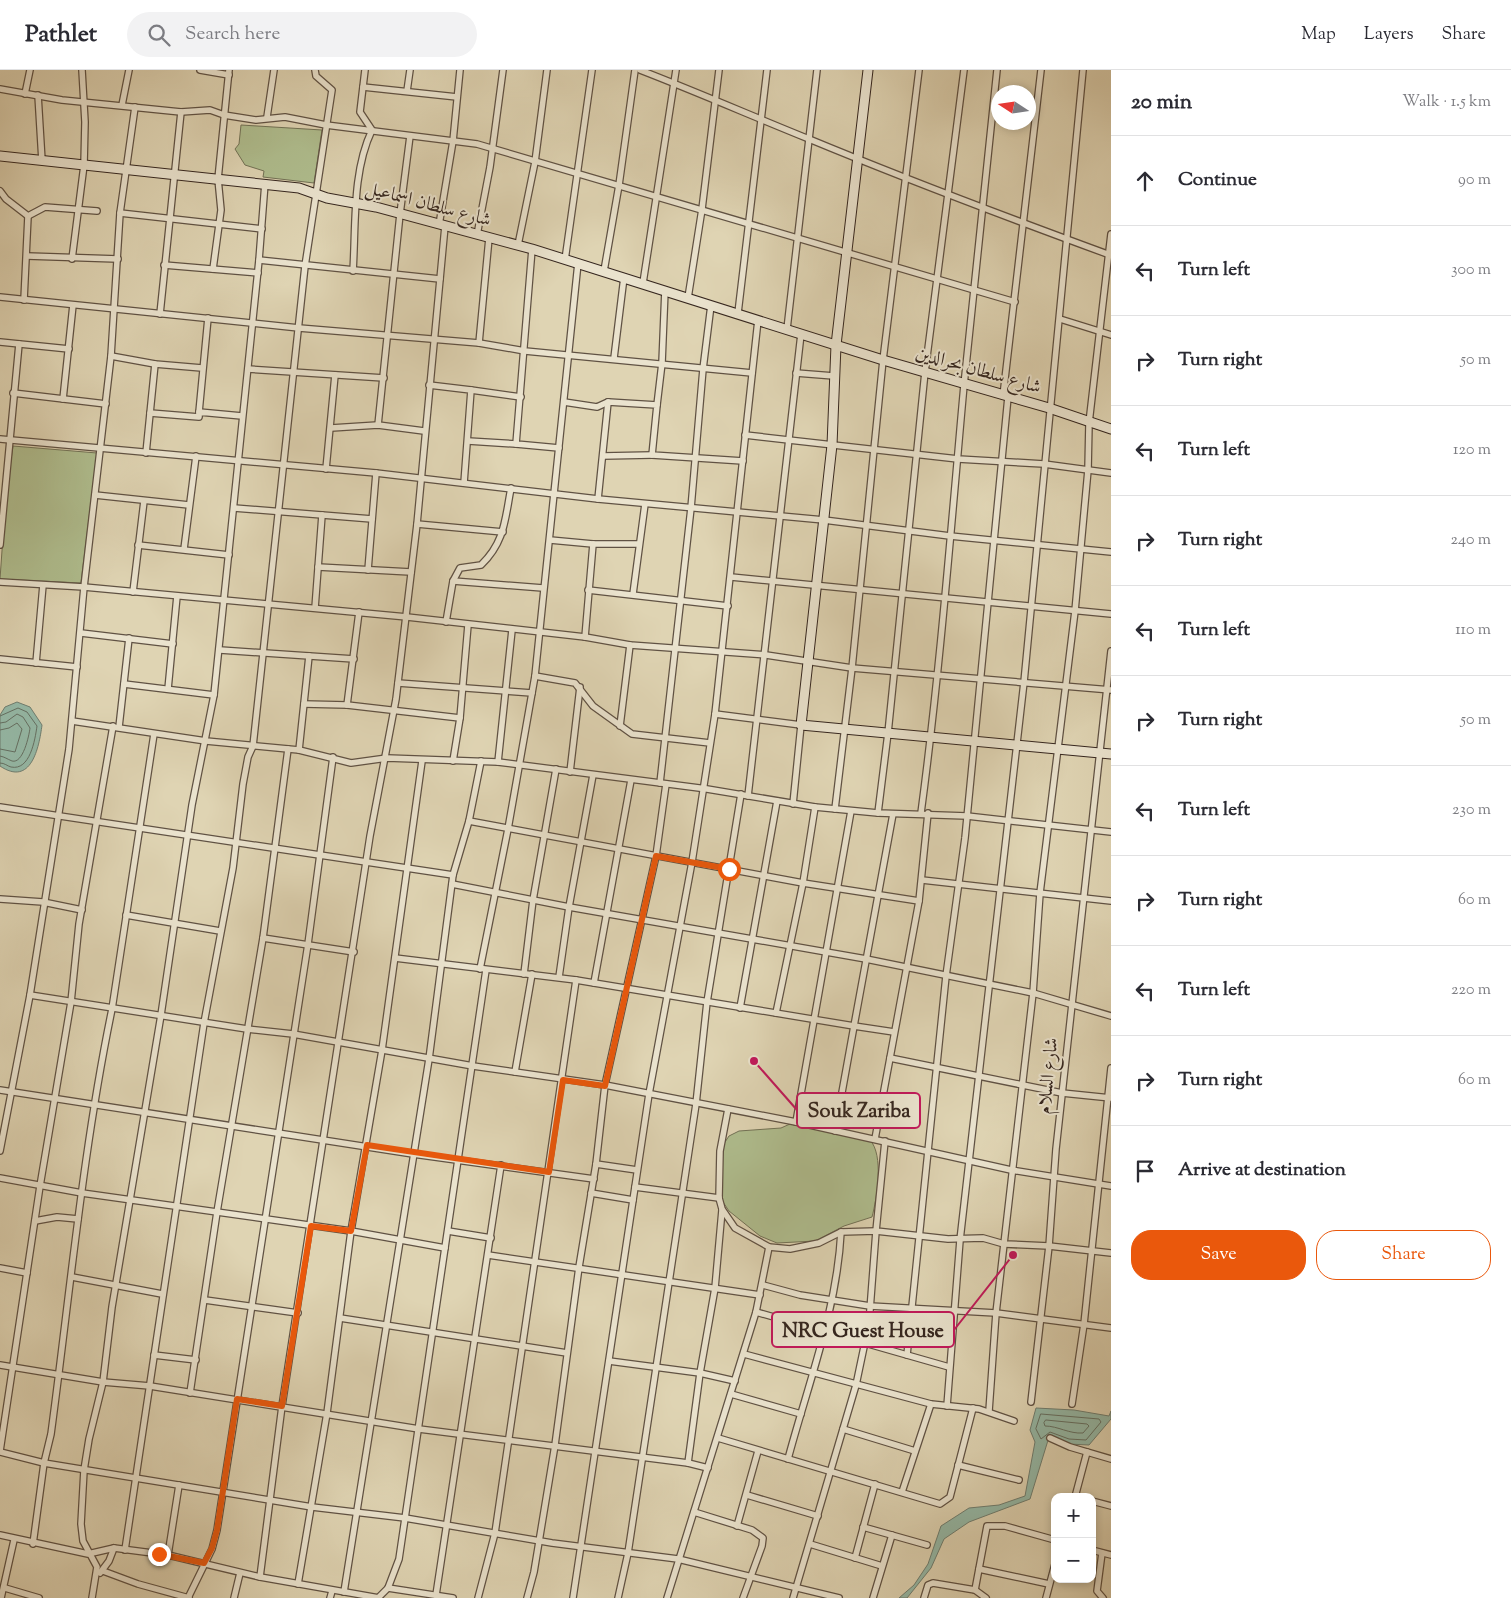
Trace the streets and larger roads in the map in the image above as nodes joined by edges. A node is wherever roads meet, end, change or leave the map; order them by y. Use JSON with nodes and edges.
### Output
{"nodes":[{"id":1,"x":30,"y":70,"type":"edge"},
{"id":2,"x":82,"y":70,"type":"edge"},
{"id":3,"x":129,"y":70,"type":"edge"},
{"id":4,"x":200,"y":70,"type":"edge"},
{"id":5,"x":274,"y":70,"type":"edge"},
{"id":6,"x":315,"y":70,"type":"edge"},
{"id":7,"x":365,"y":70,"type":"edge"},
{"id":8,"x":410,"y":70,"type":"edge"},
{"id":9,"x":460,"y":70,"type":"edge"},
{"id":10,"x":503,"y":70,"type":"edge"},
{"id":11,"x":546,"y":70,"type":"edge"},
{"id":12,"x":592,"y":70,"type":"edge"},
{"id":13,"x":635,"y":70,"type":"edge"},
{"id":14,"x":640,"y":70,"type":"edge"},
{"id":15,"x":676,"y":70,"type":"edge"},
{"id":16,"x":719,"y":70,"type":"edge"},
{"id":17,"x":767,"y":70,"type":"edge"},
{"id":18,"x":817,"y":70,"type":"edge"},
{"id":19,"x":868,"y":70,"type":"edge"},
{"id":20,"x":919,"y":70,"type":"edge"},
{"id":21,"x":964,"y":70,"type":"edge"},
{"id":22,"x":997,"y":70,"type":"edge"},
{"id":23,"x":1041,"y":70,"type":"edge"},
{"id":24,"x":1083,"y":70,"type":"edge"},
{"id":25,"x":229,"y":73,"type":"edge"},
{"id":26,"x":674,"y":83,"type":"junction"},
{"id":27,"x":363,"y":87,"type":"junction"},
{"id":28,"x":0,"y":89,"type":"edge"},
{"id":29,"x":407,"y":91,"type":"junction"},
{"id":30,"x":25,"y":94,"type":"junction"},
{"id":31,"x":38,"y":95,"type":"junction"},
{"id":32,"x":457,"y":97,"type":"junction"},
{"id":33,"x":715,"y":99,"type":"junction"},
{"id":34,"x":83,"y":102,"type":"junction"},
{"id":35,"x":122,"y":105,"type":"junction"},
{"id":36,"x":135,"y":107,"type":"junction"},
{"id":37,"x":181,"y":112,"type":"junction"},
{"id":38,"x":224,"y":115,"type":"junction"},
{"id":39,"x":267,"y":117,"type":"junction"},
{"id":40,"x":762,"y":119,"type":"junction"},
{"id":41,"x":326,"y":125,"type":"junction"},
{"id":42,"x":372,"y":130,"type":"junction"},
{"id":43,"x":410,"y":136,"type":"junction"},
{"id":44,"x":808,"y":139,"type":"junction"},
{"id":45,"x":453,"y":141,"type":"junction"},
{"id":46,"x":492,"y":148,"type":"junction"},
{"id":47,"x":0,"y":156,"type":"edge"},
{"id":48,"x":858,"y":159,"type":"junction"},
{"id":49,"x":42,"y":161,"type":"junction"},
{"id":50,"x":535,"y":162,"type":"junction"},
{"id":51,"x":84,"y":165,"type":"junction"},
{"id":52,"x":126,"y":170,"type":"junction"},
{"id":53,"x":578,"y":174,"type":"junction"},
{"id":54,"x":175,"y":175,"type":"junction"},
{"id":55,"x":906,"y":177,"type":"junction"},
{"id":56,"x":218,"y":179,"type":"junction"},
{"id":57,"x":264,"y":182,"type":"junction"},
{"id":58,"x":619,"y":185,"type":"junction"},
{"id":59,"x":0,"y":192,"type":"edge"},
{"id":60,"x":316,"y":195,"type":"junction"},
{"id":61,"x":947,"y":195,"type":"junction"},
{"id":62,"x":657,"y":196,"type":"junction"},
{"id":63,"x":357,"y":203,"type":"junction"},
{"id":64,"x":984,"y":207,"type":"junction"},
{"id":65,"x":702,"y":209,"type":"junction"},
{"id":66,"x":79,"y":210,"type":"junction"},
{"id":67,"x":97,"y":212,"type":"dead end"},
{"id":68,"x":120,"y":213,"type":"junction"},
{"id":69,"x":400,"y":214,"type":"junction"},
{"id":70,"x":28,"y":216,"type":"junction"},
{"id":71,"x":169,"y":218,"type":"junction"},
{"id":72,"x":1025,"y":221,"type":"junction"},
{"id":73,"x":218,"y":223,"type":"junction"},
{"id":74,"x":749,"y":223,"type":"junction"},
{"id":75,"x":442,"y":226,"type":"junction"},
{"id":76,"x":262,"y":229,"type":"junction"},
{"id":77,"x":1111,"y":234,"type":"edge"},
{"id":78,"x":477,"y":235,"type":"junction"},
{"id":79,"x":489,"y":238,"type":"junction"},
{"id":80,"x":798,"y":238,"type":"junction"},
{"id":81,"x":1066,"y":240,"type":"junction"},
{"id":82,"x":518,"y":245,"type":"junction"},
{"id":83,"x":532,"y":249,"type":"junction"},
{"id":84,"x":846,"y":253,"type":"junction"},
{"id":85,"x":1110,"y":254,"type":"edge"},
{"id":86,"x":27,"y":256,"type":"junction"},
{"id":87,"x":72,"y":259,"type":"junction"},
{"id":88,"x":118,"y":260,"type":"junction"},
{"id":89,"x":259,"y":260,"type":"junction"},
{"id":90,"x":565,"y":260,"type":"junction"},
{"id":91,"x":578,"y":264,"type":"junction"},
{"id":92,"x":164,"y":265,"type":"junction"},
{"id":93,"x":305,"y":266,"type":"junction"},
{"id":94,"x":895,"y":267,"type":"junction"},
{"id":95,"x":213,"y":270,"type":"junction"},
{"id":96,"x":353,"y":271,"type":"junction"},
{"id":97,"x":604,"y":271,"type":"junction"},
{"id":98,"x":258,"y":273,"type":"junction"},
{"id":99,"x":394,"y":275,"type":"junction"},
{"id":100,"x":624,"y":278,"type":"junction"},
{"id":101,"x":440,"y":279,"type":"junction"},
{"id":102,"x":936,"y":280,"type":"junction"},
{"id":103,"x":643,"y":283,"type":"junction"},
{"id":104,"x":665,"y":290,"type":"junction"},
{"id":105,"x":975,"y":292,"type":"junction"},
{"id":106,"x":0,"y":297,"type":"edge"},
{"id":107,"x":688,"y":298,"type":"junction"},
{"id":108,"x":24,"y":300,"type":"junction"},
{"id":109,"x":1015,"y":302,"type":"junction"},
{"id":110,"x":73,"y":305,"type":"junction"},
{"id":111,"x":711,"y":305,"type":"junction"},
{"id":112,"x":115,"y":308,"type":"junction"},
{"id":113,"x":738,"y":313,"type":"junction"},
{"id":114,"x":160,"y":314,"type":"junction"},
{"id":115,"x":208,"y":318,"type":"junction"},
{"id":116,"x":1060,"y":319,"type":"junction"},
{"id":117,"x":758,"y":320,"type":"junction"},
{"id":118,"x":253,"y":322,"type":"junction"},
{"id":119,"x":298,"y":328,"type":"junction"},
{"id":120,"x":786,"y":329,"type":"junction"},
{"id":121,"x":1101,"y":332,"type":"junction"},
{"id":122,"x":388,"y":334,"type":"junction"},
{"id":123,"x":801,"y":334,"type":"junction"},
{"id":124,"x":1111,"y":334,"type":"edge"},
{"id":125,"x":434,"y":339,"type":"junction"},
{"id":126,"x":0,"y":342,"type":"edge"},
{"id":127,"x":19,"y":344,"type":"junction"},
{"id":128,"x":479,"y":344,"type":"junction"},
{"id":129,"x":836,"y":344,"type":"junction"},
{"id":130,"x":69,"y":349,"type":"junction"},
{"id":131,"x":526,"y":351,"type":"junction"},
{"id":132,"x":110,"y":356,"type":"junction"},
{"id":133,"x":568,"y":356,"type":"junction"},
{"id":134,"x":614,"y":358,"type":"junction"},
{"id":135,"x":883,"y":360,"type":"junction"},
{"id":136,"x":662,"y":363,"type":"junction"},
{"id":137,"x":155,"y":364,"type":"junction"},
{"id":138,"x":202,"y":368,"type":"junction"},
{"id":139,"x":248,"y":369,"type":"junction"},
{"id":140,"x":703,"y":369,"type":"junction"},
{"id":141,"x":925,"y":372,"type":"junction"},
{"id":142,"x":752,"y":373,"type":"junction"},
{"id":143,"x":796,"y":373,"type":"junction"},
{"id":144,"x":294,"y":374,"type":"junction"},
{"id":145,"x":335,"y":375,"type":"junction"},
{"id":146,"x":834,"y":376,"type":"junction"},
{"id":147,"x":384,"y":378,"type":"junction"},
{"id":148,"x":964,"y":384,"type":"junction"},
{"id":149,"x":429,"y":385,"type":"junction"},
{"id":150,"x":471,"y":390,"type":"junction"},
{"id":151,"x":13,"y":392,"type":"junction"},
{"id":152,"x":521,"y":396,"type":"junction"},
{"id":153,"x":1005,"y":396,"type":"junction"},
{"id":154,"x":63,"y":399,"type":"junction"},
{"id":155,"x":564,"y":402,"type":"junction"},
{"id":156,"x":608,"y":402,"type":"junction"},
{"id":157,"x":106,"y":404,"type":"junction"},
{"id":158,"x":658,"y":405,"type":"junction"},
{"id":159,"x":1049,"y":408,"type":"junction"},
{"id":160,"x":199,"y":412,"type":"junction"},
{"id":161,"x":150,"y":413,"type":"junction"},
{"id":162,"x":242,"y":416,"type":"junction"},
{"id":163,"x":1089,"y":422,"type":"junction"},
{"id":164,"x":378,"y":426,"type":"junction"},
{"id":165,"x":331,"y":428,"type":"junction"},
{"id":166,"x":1111,"y":430,"type":"edge"},
{"id":167,"x":424,"y":431,"type":"junction"},
{"id":168,"x":745,"y":436,"type":"junction"},
{"id":169,"x":0,"y":439,"type":"edge"},
{"id":170,"x":9,"y":440,"type":"junction"},
{"id":171,"x":788,"y":440,"type":"junction"},
{"id":172,"x":468,"y":441,"type":"junction"},
{"id":173,"x":516,"y":444,"type":"junction"},
{"id":174,"x":832,"y":445,"type":"junction"},
{"id":175,"x":559,"y":448,"type":"junction"},
{"id":176,"x":101,"y":449,"type":"junction"},
{"id":177,"x":874,"y":449,"type":"junction"},
{"id":178,"x":146,"y":452,"type":"junction"},
{"id":179,"x":652,"y":455,"type":"junction"},
{"id":180,"x":916,"y":455,"type":"junction"},
{"id":181,"x":196,"y":456,"type":"junction"},
{"id":182,"x":603,"y":456,"type":"junction"},
{"id":183,"x":696,"y":458,"type":"junction"},
{"id":184,"x":238,"y":460,"type":"junction"},
{"id":185,"x":958,"y":460,"type":"junction"},
{"id":186,"x":742,"y":462,"type":"junction"},
{"id":187,"x":1001,"y":462,"type":"junction"},
{"id":188,"x":1044,"y":464,"type":"junction"},
{"id":189,"x":285,"y":465,"type":"junction"},
{"id":190,"x":326,"y":469,"type":"junction"},
{"id":191,"x":1088,"y":470,"type":"junction"},
{"id":192,"x":376,"y":473,"type":"junction"},
{"id":193,"x":1111,"y":473,"type":"edge"},
{"id":194,"x":421,"y":479,"type":"junction"},
{"id":195,"x":464,"y":483,"type":"junction"},
{"id":196,"x":511,"y":488,"type":"junction"},
{"id":197,"x":2,"y":489,"type":"edge"},
{"id":198,"x":555,"y":493,"type":"junction"},
{"id":199,"x":94,"y":495,"type":"junction"},
{"id":200,"x":598,"y":499,"type":"junction"},
{"id":201,"x":144,"y":501,"type":"junction"},
{"id":202,"x":645,"y":504,"type":"junction"},
{"id":203,"x":189,"y":505,"type":"junction"},
{"id":204,"x":234,"y":508,"type":"junction"},
{"id":205,"x":692,"y":508,"type":"junction"},
{"id":206,"x":278,"y":512,"type":"junction"},
{"id":207,"x":737,"y":513,"type":"junction"},
{"id":208,"x":322,"y":515,"type":"junction"},
{"id":209,"x":779,"y":516,"type":"junction"},
{"id":210,"x":372,"y":519,"type":"junction"},
{"id":211,"x":824,"y":520,"type":"junction"},
{"id":212,"x":417,"y":524,"type":"junction"},
{"id":213,"x":866,"y":526,"type":"junction"},
{"id":214,"x":503,"y":532,"type":"junction"},
{"id":215,"x":908,"y":532,"type":"junction"},
{"id":216,"x":950,"y":536,"type":"junction"},
{"id":217,"x":550,"y":540,"type":"junction"},
{"id":218,"x":994,"y":540,"type":"junction"},
{"id":219,"x":593,"y":544,"type":"junction"},
{"id":220,"x":639,"y":544,"type":"junction"},
{"id":221,"x":0,"y":545,"type":"edge"},
{"id":222,"x":138,"y":545,"type":"junction"},
{"id":223,"x":1037,"y":546,"type":"junction"},
{"id":224,"x":184,"y":549,"type":"junction"},
{"id":225,"x":1080,"y":549,"type":"junction"},
{"id":226,"x":1111,"y":552,"type":"edge"},
{"id":227,"x":229,"y":555,"type":"junction"},
{"id":228,"x":318,"y":567,"type":"junction"},
{"id":229,"x":368,"y":570,"type":"junction"},
{"id":230,"x":411,"y":572,"type":"junction"},
{"id":231,"x":731,"y":577,"type":"junction"},
{"id":232,"x":773,"y":580,"type":"junction"},
{"id":233,"x":453,"y":581,"type":"junction"},
{"id":234,"x":0,"y":582,"type":"edge"},
{"id":235,"x":817,"y":583,"type":"junction"},
{"id":236,"x":43,"y":585,"type":"junction"},
{"id":237,"x":84,"y":587,"type":"junction"},
{"id":238,"x":543,"y":588,"type":"junction"},
{"id":239,"x":859,"y":588,"type":"junction"},
{"id":240,"x":588,"y":590,"type":"junction"},
{"id":241,"x":134,"y":592,"type":"junction"},
{"id":242,"x":633,"y":594,"type":"junction"},
{"id":243,"x":903,"y":594,"type":"junction"},
{"id":244,"x":177,"y":596,"type":"junction"},
{"id":245,"x":944,"y":599,"type":"junction"},
{"id":246,"x":680,"y":601,"type":"junction"},
{"id":247,"x":225,"y":602,"type":"junction"},
{"id":248,"x":988,"y":602,"type":"junction"},
{"id":249,"x":270,"y":605,"type":"junction"},
{"id":250,"x":728,"y":606,"type":"junction"},
{"id":251,"x":1031,"y":607,"type":"junction"},
{"id":252,"x":314,"y":608,"type":"junction"},
{"id":253,"x":1075,"y":611,"type":"junction"},
{"id":254,"x":359,"y":612,"type":"junction"},
{"id":255,"x":1111,"y":614,"type":"edge"},
{"id":256,"x":407,"y":617,"type":"junction"},
{"id":257,"x":446,"y":622,"type":"junction"},
{"id":258,"x":468,"y":625,"type":"junction"},
{"id":259,"x":512,"y":630,"type":"junction"},
{"id":260,"x":539,"y":632,"type":"junction"},
{"id":261,"x":81,"y":633,"type":"junction"},
{"id":262,"x":129,"y":638,"type":"junction"},
{"id":263,"x":585,"y":638,"type":"junction"},
{"id":264,"x":173,"y":644,"type":"junction"},
{"id":265,"x":630,"y":645,"type":"junction"},
{"id":266,"x":675,"y":648,"type":"junction"},
{"id":267,"x":220,"y":650,"type":"junction"},
{"id":268,"x":722,"y":651,"type":"junction"},
{"id":269,"x":1111,"y":651,"type":"edge"},
{"id":270,"x":264,"y":655,"type":"junction"},
{"id":271,"x":766,"y":655,"type":"junction"},
{"id":272,"x":309,"y":656,"type":"junction"},
{"id":273,"x":0,"y":659,"type":"edge"},
{"id":274,"x":354,"y":659,"type":"junction"},
{"id":275,"x":807,"y":661,"type":"junction"},
{"id":276,"x":36,"y":663,"type":"junction"},
{"id":277,"x":77,"y":667,"type":"junction"},
{"id":278,"x":852,"y":668,"type":"junction"},
{"id":279,"x":895,"y":671,"type":"junction"},
{"id":280,"x":937,"y":674,"type":"junction"},
{"id":281,"x":535,"y":676,"type":"junction"},
{"id":282,"x":982,"y":678,"type":"junction"},
{"id":283,"x":1024,"y":682,"type":"junction"},
{"id":284,"x":398,"y":683,"type":"junction"},
{"id":285,"x":124,"y":684,"type":"junction"},
{"id":286,"x":1066,"y":686,"type":"junction"},
{"id":287,"x":580,"y":687,"type":"junction"},
{"id":288,"x":462,"y":688,"type":"junction"},
{"id":289,"x":168,"y":690,"type":"junction"},
{"id":290,"x":1109,"y":690,"type":"edge"},
{"id":291,"x":505,"y":691,"type":"junction"},
{"id":292,"x":532,"y":693,"type":"junction"},
{"id":293,"x":214,"y":695,"type":"junction"},
{"id":294,"x":304,"y":704,"type":"junction"},
{"id":295,"x":347,"y":705,"type":"junction"},
{"id":296,"x":394,"y":711,"type":"junction"},
{"id":297,"x":715,"y":714,"type":"junction"},
{"id":298,"x":460,"y":718,"type":"junction"},
{"id":299,"x":758,"y":720,"type":"junction"},
{"id":300,"x":72,"y":721,"type":"junction"},
{"id":301,"x":801,"y":725,"type":"junction"},
{"id":302,"x":620,"y":726,"type":"junction"},
{"id":303,"x":116,"y":727,"type":"junction"},
{"id":304,"x":845,"y":730,"type":"junction"},
{"id":305,"x":888,"y":733,"type":"junction"},
{"id":306,"x":154,"y":734,"type":"junction"},
{"id":307,"x":931,"y":736,"type":"junction"},
{"id":308,"x":665,"y":737,"type":"junction"},
{"id":309,"x":974,"y":740,"type":"junction"},
{"id":310,"x":206,"y":741,"type":"junction"},
{"id":311,"x":710,"y":743,"type":"junction"},
{"id":312,"x":1016,"y":745,"type":"junction"},
{"id":313,"x":254,"y":746,"type":"junction"},
{"id":314,"x":288,"y":748,"type":"junction"},
{"id":315,"x":1058,"y":749,"type":"junction"},
{"id":316,"x":300,"y":750,"type":"junction"},
{"id":317,"x":1100,"y":753,"type":"junction"},
{"id":318,"x":1111,"y":754,"type":"edge"},
{"id":319,"x":333,"y":757,"type":"junction"},
{"id":320,"x":387,"y":758,"type":"junction"},
{"id":321,"x":422,"y":761,"type":"junction"},
{"id":322,"x":453,"y":761,"type":"junction"},
{"id":323,"x":481,"y":761,"type":"junction"},
{"id":324,"x":498,"y":762,"type":"junction"},
{"id":325,"x":520,"y":764,"type":"junction"},
{"id":326,"x":556,"y":769,"type":"junction"},
{"id":327,"x":570,"y":772,"type":"junction"},
{"id":328,"x":592,"y":775,"type":"junction"},
{"id":329,"x":631,"y":780,"type":"junction"},
{"id":330,"x":663,"y":784,"type":"junction"},
{"id":331,"x":704,"y":788,"type":"junction"},
{"id":332,"x":740,"y":794,"type":"junction"},
{"id":333,"x":748,"y":796,"type":"junction"},
{"id":334,"x":777,"y":802,"type":"junction"},
{"id":335,"x":793,"y":804,"type":"junction"},
{"id":336,"x":0,"y":807,"type":"edge"},
{"id":337,"x":815,"y":807,"type":"junction"},
{"id":338,"x":835,"y":809,"type":"junction"},
{"id":339,"x":851,"y":811,"type":"junction"},
{"id":340,"x":878,"y":813,"type":"junction"},
{"id":341,"x":921,"y":813,"type":"junction"},
{"id":342,"x":928,"y":813,"type":"junction"},
{"id":343,"x":893,"y":814,"type":"junction"},
{"id":344,"x":59,"y":816,"type":"junction"},
{"id":345,"x":967,"y":816,"type":"junction"},
{"id":346,"x":469,"y":821,"type":"junction"},
{"id":347,"x":98,"y":822,"type":"junction"},
{"id":348,"x":1008,"y":822,"type":"junction"},
{"id":349,"x":1048,"y":826,"type":"junction"},
{"id":350,"x":141,"y":827,"type":"junction"},
{"id":351,"x":508,"y":829,"type":"junction"},
{"id":352,"x":1092,"y":831,"type":"junction"},
{"id":353,"x":1111,"y":832,"type":"edge"},
{"id":354,"x":188,"y":835,"type":"junction"},
{"id":355,"x":544,"y":836,"type":"junction"},
{"id":356,"x":580,"y":842,"type":"junction"},
{"id":357,"x":236,"y":843,"type":"junction"},
{"id":358,"x":276,"y":848,"type":"junction"},
{"id":359,"x":618,"y":849,"type":"junction"},
{"id":360,"x":321,"y":855,"type":"junction"},
{"id":361,"x":656,"y":856,"type":"junction"},
{"id":362,"x":367,"y":861,"type":"junction"},
{"id":363,"x":692,"y":862,"type":"junction"},
{"id":364,"x":409,"y":868,"type":"junction"},
{"id":365,"x":729,"y":869,"type":"junction"},
{"id":366,"x":453,"y":875,"type":"junction"},
{"id":367,"x":764,"y":875,"type":"junction"},
{"id":368,"x":922,"y":880,"type":"junction"},
{"id":369,"x":803,"y":883,"type":"junction"},
{"id":370,"x":452,"y":884,"type":"junction"},
{"id":371,"x":959,"y":886,"type":"junction"},
{"id":372,"x":837,"y":888,"type":"junction"},
{"id":373,"x":999,"y":890,"type":"junction"},
{"id":374,"x":494,"y":893,"type":"junction"},
{"id":375,"x":1040,"y":893,"type":"junction"},
{"id":376,"x":877,"y":895,"type":"junction"},
{"id":377,"x":1085,"y":898,"type":"junction"},
{"id":378,"x":0,"y":899,"type":"edge"},
{"id":379,"x":533,"y":900,"type":"junction"},
{"id":380,"x":919,"y":901,"type":"junction"},
{"id":381,"x":1111,"y":901,"type":"edge"},
{"id":382,"x":43,"y":902,"type":"junction"},
{"id":383,"x":569,"y":907,"type":"junction"},
{"id":384,"x":82,"y":910,"type":"junction"},
{"id":385,"x":605,"y":913,"type":"junction"},
{"id":386,"x":126,"y":915,"type":"junction"},
{"id":387,"x":642,"y":920,"type":"junction"},
{"id":388,"x":174,"y":922,"type":"junction"},
{"id":389,"x":680,"y":927,"type":"junction"},
{"id":390,"x":220,"y":931,"type":"junction"},
{"id":391,"x":718,"y":933,"type":"junction"},
{"id":392,"x":263,"y":938,"type":"junction"},
{"id":393,"x":752,"y":939,"type":"junction"},
{"id":394,"x":308,"y":944,"type":"junction"},
{"id":395,"x":791,"y":945,"type":"junction"},
{"id":396,"x":354,"y":952,"type":"junction"},
{"id":397,"x":826,"y":952,"type":"junction"},
{"id":398,"x":395,"y":958,"type":"junction"},
{"id":399,"x":866,"y":959,"type":"junction"},
{"id":400,"x":440,"y":964,"type":"junction"},
{"id":401,"x":906,"y":967,"type":"junction"},
{"id":402,"x":483,"y":969,"type":"junction"},
{"id":403,"x":524,"y":974,"type":"junction"},
{"id":404,"x":532,"y":974,"type":"junction"},
{"id":405,"x":946,"y":976,"type":"junction"},
{"id":406,"x":559,"y":977,"type":"junction"},
{"id":407,"x":576,"y":980,"type":"junction"},
{"id":408,"x":594,"y":982,"type":"junction"},
{"id":409,"x":990,"y":984,"type":"junction"},
{"id":410,"x":626,"y":988,"type":"junction"},
{"id":411,"x":1032,"y":993,"type":"junction"},
{"id":412,"x":30,"y":995,"type":"junction"},
{"id":413,"x":666,"y":995,"type":"junction"},
{"id":414,"x":71,"y":1002,"type":"junction"},
{"id":415,"x":707,"y":1002,"type":"junction"},
{"id":416,"x":1072,"y":1006,"type":"junction"},
{"id":417,"x":740,"y":1008,"type":"junction"},
{"id":418,"x":112,"y":1009,"type":"junction"},
{"id":419,"x":776,"y":1013,"type":"junction"},
{"id":420,"x":161,"y":1015,"type":"junction"},
{"id":421,"x":1111,"y":1016,"type":"edge"},
{"id":422,"x":814,"y":1020,"type":"junction"},
{"id":423,"x":204,"y":1023,"type":"junction"},
{"id":424,"x":854,"y":1026,"type":"junction"},
{"id":425,"x":247,"y":1030,"type":"junction"},
{"id":426,"x":894,"y":1032,"type":"junction"},
{"id":427,"x":293,"y":1034,"type":"junction"},
{"id":428,"x":339,"y":1043,"type":"junction"},
{"id":429,"x":382,"y":1050,"type":"junction"},
{"id":430,"x":890,"y":1058,"type":"junction"},
{"id":431,"x":430,"y":1059,"type":"junction"},
{"id":432,"x":473,"y":1066,"type":"junction"},
{"id":433,"x":1111,"y":1068,"type":"edge"},
{"id":434,"x":937,"y":1069,"type":"junction"},
{"id":435,"x":515,"y":1072,"type":"junction"},
{"id":436,"x":979,"y":1077,"type":"junction"},
{"id":437,"x":563,"y":1080,"type":"junction"},
{"id":438,"x":1022,"y":1085,"type":"junction"},
{"id":439,"x":605,"y":1086,"type":"junction"},
{"id":440,"x":0,"y":1090,"type":"edge"},
{"id":441,"x":11,"y":1091,"type":"junction"},
{"id":442,"x":1062,"y":1093,"type":"junction"},
{"id":443,"x":649,"y":1094,"type":"junction"},
{"id":444,"x":56,"y":1098,"type":"junction"},
{"id":445,"x":1110,"y":1098,"type":"edge"},
{"id":446,"x":696,"y":1104,"type":"junction"},
{"id":447,"x":96,"y":1105,"type":"junction"},
{"id":448,"x":728,"y":1109,"type":"junction"},
{"id":449,"x":144,"y":1112,"type":"junction"},
{"id":450,"x":190,"y":1118,"type":"junction"},
{"id":451,"x":796,"y":1122,"type":"junction"},
{"id":452,"x":231,"y":1125,"type":"junction"},
{"id":453,"x":835,"y":1131,"type":"junction"},
{"id":454,"x":278,"y":1132,"type":"junction"},
{"id":455,"x":325,"y":1139,"type":"junction"},
{"id":456,"x":875,"y":1139,"type":"junction"},
{"id":457,"x":885,"y":1141,"type":"junction"},
{"id":458,"x":367,"y":1145,"type":"junction"},
{"id":459,"x":0,"y":1152,"type":"edge"},
{"id":460,"x":928,"y":1152,"type":"junction"},
{"id":461,"x":413,"y":1154,"type":"junction"},
{"id":462,"x":458,"y":1160,"type":"junction"},
{"id":463,"x":969,"y":1161,"type":"junction"},
{"id":464,"x":596,"y":1164,"type":"junction"},
{"id":465,"x":501,"y":1165,"type":"junction"},
{"id":466,"x":637,"y":1170,"type":"junction"},
{"id":467,"x":1011,"y":1170,"type":"junction"},
{"id":468,"x":549,"y":1172,"type":"junction"},
{"id":469,"x":0,"y":1178,"type":"edge"},
{"id":470,"x":594,"y":1178,"type":"junction"},
{"id":471,"x":1054,"y":1178,"type":"junction"},
{"id":472,"x":1099,"y":1185,"type":"junction"},
{"id":473,"x":40,"y":1186,"type":"junction"},
{"id":474,"x":1111,"y":1186,"type":"edge"},
{"id":475,"x":635,"y":1187,"type":"junction"},
{"id":476,"x":82,"y":1193,"type":"junction"},
{"id":477,"x":592,"y":1193,"type":"junction"},
{"id":478,"x":681,"y":1194,"type":"junction"},
{"id":479,"x":719,"y":1198,"type":"junction"},
{"id":480,"x":131,"y":1199,"type":"junction"},
{"id":481,"x":633,"y":1200,"type":"junction"},
{"id":482,"x":177,"y":1206,"type":"junction"},
{"id":483,"x":722,"y":1210,"type":"junction"},
{"id":484,"x":217,"y":1212,"type":"junction"},
{"id":485,"x":78,"y":1219,"type":"junction"},
{"id":486,"x":264,"y":1220,"type":"junction"},
{"id":487,"x":35,"y":1221,"type":"junction"},
{"id":488,"x":311,"y":1226,"type":"junction"},
{"id":489,"x":351,"y":1231,"type":"junction"},
{"id":490,"x":448,"y":1231,"type":"junction"},
{"id":491,"x":876,"y":1231,"type":"junction"},
{"id":492,"x":841,"y":1232,"type":"junction"},
{"id":493,"x":918,"y":1236,"type":"junction"},
{"id":494,"x":491,"y":1238,"type":"junction"},
{"id":495,"x":960,"y":1240,"type":"junction"},
{"id":496,"x":400,"y":1241,"type":"junction"},
{"id":497,"x":1004,"y":1244,"type":"junction"},
{"id":498,"x":1049,"y":1246,"type":"junction"},
{"id":499,"x":768,"y":1247,"type":"junction"},
{"id":500,"x":445,"y":1248,"type":"junction"},
{"id":501,"x":1092,"y":1251,"type":"junction"},
{"id":502,"x":1111,"y":1253,"type":"edge"},
{"id":503,"x":488,"y":1255,"type":"junction"},
{"id":504,"x":534,"y":1262,"type":"junction"},
{"id":505,"x":579,"y":1267,"type":"junction"},
{"id":506,"x":0,"y":1268,"type":"edge"},
{"id":507,"x":27,"y":1273,"type":"junction"},
{"id":508,"x":621,"y":1274,"type":"junction"},
{"id":509,"x":72,"y":1277,"type":"junction"},
{"id":510,"x":668,"y":1281,"type":"junction"},
{"id":511,"x":116,"y":1284,"type":"junction"},
{"id":512,"x":763,"y":1285,"type":"junction"},
{"id":513,"x":715,"y":1288,"type":"junction"},
{"id":514,"x":162,"y":1294,"type":"junction"},
{"id":515,"x":760,"y":1295,"type":"junction"},
{"id":516,"x":205,"y":1300,"type":"junction"},
{"id":517,"x":832,"y":1300,"type":"junction"},
{"id":518,"x":253,"y":1306,"type":"junction"},
{"id":519,"x":870,"y":1306,"type":"junction"},
{"id":520,"x":913,"y":1308,"type":"junction"},
{"id":521,"x":955,"y":1310,"type":"junction"},
{"id":522,"x":756,"y":1312,"type":"junction"},
{"id":523,"x":996,"y":1312,"type":"junction"},
{"id":524,"x":298,"y":1313,"type":"junction"},
{"id":525,"x":1040,"y":1317,"type":"junction"},
{"id":526,"x":340,"y":1318,"type":"junction"},
{"id":527,"x":1084,"y":1324,"type":"junction"},
{"id":528,"x":386,"y":1326,"type":"junction"},
{"id":529,"x":1111,"y":1328,"type":"edge"},
{"id":530,"x":824,"y":1332,"type":"junction"},
{"id":531,"x":432,"y":1334,"type":"junction"},
{"id":532,"x":475,"y":1340,"type":"junction"},
{"id":533,"x":866,"y":1343,"type":"junction"},
{"id":534,"x":522,"y":1346,"type":"junction"},
{"id":535,"x":567,"y":1353,"type":"junction"},
{"id":536,"x":744,"y":1354,"type":"junction"},
{"id":537,"x":154,"y":1355,"type":"junction"},
{"id":538,"x":907,"y":1355,"type":"junction"},
{"id":539,"x":196,"y":1360,"type":"junction"},
{"id":540,"x":609,"y":1361,"type":"junction"},
{"id":541,"x":0,"y":1365,"type":"edge"},
{"id":542,"x":13,"y":1367,"type":"junction"},
{"id":543,"x":950,"y":1367,"type":"junction"},
{"id":544,"x":654,"y":1368,"type":"junction"},
{"id":545,"x":700,"y":1373,"type":"junction"},
{"id":546,"x":57,"y":1374,"type":"junction"},
{"id":547,"x":814,"y":1374,"type":"junction"},
{"id":548,"x":735,"y":1381,"type":"junction"},
{"id":549,"x":103,"y":1382,"type":"junction"},
{"id":550,"x":856,"y":1385,"type":"junction"},
{"id":551,"x":150,"y":1386,"type":"junction"},
{"id":552,"x":190,"y":1393,"type":"junction"},
{"id":553,"x":731,"y":1394,"type":"junction"},
{"id":554,"x":237,"y":1399,"type":"junction"},
{"id":555,"x":1030,"y":1402,"type":"dead end"},
{"id":556,"x":930,"y":1404,"type":"junction"},
{"id":557,"x":1072,"y":1404,"type":"dead end"},
{"id":558,"x":282,"y":1406,"type":"junction"},
{"id":559,"x":947,"y":1406,"type":"junction"},
{"id":560,"x":973,"y":1408,"type":"junction"},
{"id":561,"x":989,"y":1411,"type":"junction"},
{"id":562,"x":327,"y":1413,"type":"junction"},
{"id":563,"x":800,"y":1414,"type":"junction"},
{"id":564,"x":370,"y":1420,"type":"junction"},
{"id":565,"x":1014,"y":1421,"type":"dead end"},
{"id":566,"x":419,"y":1428,"type":"junction"},
{"id":567,"x":842,"y":1429,"type":"junction"},
{"id":568,"x":461,"y":1434,"type":"junction"},
{"id":569,"x":718,"y":1438,"type":"junction"},
{"id":570,"x":1050,"y":1438,"type":"dead end"},
{"id":571,"x":507,"y":1441,"type":"junction"},
{"id":572,"x":555,"y":1445,"type":"junction"},
{"id":573,"x":595,"y":1451,"type":"junction"},
{"id":574,"x":758,"y":1451,"type":"junction"},
{"id":575,"x":915,"y":1451,"type":"junction"},
{"id":576,"x":0,"y":1452,"type":"edge"},
{"id":577,"x":1088,"y":1452,"type":"junction"},
{"id":578,"x":641,"y":1457,"type":"junction"},
{"id":579,"x":1111,"y":1458,"type":"edge"},
{"id":580,"x":788,"y":1459,"type":"junction"},
{"id":581,"x":44,"y":1463,"type":"junction"},
{"id":582,"x":688,"y":1463,"type":"junction"},
{"id":583,"x":958,"y":1465,"type":"junction"},
{"id":584,"x":708,"y":1468,"type":"junction"},
{"id":585,"x":84,"y":1470,"type":"junction"},
{"id":586,"x":830,"y":1470,"type":"junction"},
{"id":587,"x":136,"y":1477,"type":"junction"},
{"id":588,"x":1019,"y":1480,"type":"dead end"},
{"id":589,"x":874,"y":1484,"type":"junction"},
{"id":590,"x":179,"y":1485,"type":"junction"},
{"id":591,"x":222,"y":1492,"type":"junction"},
{"id":592,"x":902,"y":1492,"type":"junction"},
{"id":593,"x":1076,"y":1493,"type":"edge"},
{"id":594,"x":748,"y":1495,"type":"junction"},
{"id":595,"x":270,"y":1500,"type":"junction"},
{"id":596,"x":1096,"y":1503,"type":"edge"},
{"id":597,"x":1111,"y":1506,"type":"edge"},
{"id":598,"x":312,"y":1507,"type":"junction"},
{"id":599,"x":358,"y":1512,"type":"junction"},
{"id":600,"x":694,"y":1512,"type":"junction"},
{"id":601,"x":818,"y":1516,"type":"junction"},
{"id":602,"x":405,"y":1518,"type":"junction"},
{"id":603,"x":447,"y":1524,"type":"junction"},
{"id":604,"x":738,"y":1526,"type":"junction"},
{"id":605,"x":863,"y":1527,"type":"junction"},
{"id":606,"x":495,"y":1533,"type":"junction"},
{"id":607,"x":0,"y":1535,"type":"edge"},
{"id":608,"x":892,"y":1535,"type":"junction"},
{"id":609,"x":1051,"y":1539,"type":"edge"},
{"id":610,"x":14,"y":1540,"type":"junction"},
{"id":611,"x":540,"y":1541,"type":"junction"},
{"id":612,"x":33,"y":1544,"type":"junction"},
{"id":613,"x":810,"y":1544,"type":"junction"},
{"id":614,"x":927,"y":1545,"type":"dead end"},
{"id":615,"x":581,"y":1547,"type":"junction"},
{"id":616,"x":114,"y":1548,"type":"junction"},
{"id":617,"x":125,"y":1550,"type":"junction"},
{"id":618,"x":1096,"y":1551,"type":"edge"},
{"id":619,"x":1102,"y":1553,"type":"junction"},
{"id":620,"x":88,"y":1554,"type":"junction"},
{"id":621,"x":628,"y":1554,"type":"junction"},
{"id":622,"x":168,"y":1555,"type":"junction"},
{"id":623,"x":1111,"y":1555,"type":"edge"},
{"id":624,"x":855,"y":1558,"type":"junction"},
{"id":625,"x":678,"y":1559,"type":"junction"},
{"id":626,"x":204,"y":1563,"type":"junction"},
{"id":627,"x":882,"y":1566,"type":"junction"},
{"id":628,"x":979,"y":1569,"type":"junction"},
{"id":629,"x":103,"y":1571,"type":"junction"},
{"id":630,"x":240,"y":1572,"type":"junction"},
{"id":631,"x":750,"y":1575,"type":"junction"},
{"id":632,"x":97,"y":1577,"type":"junction"},
{"id":633,"x":260,"y":1577,"type":"junction"},
{"id":634,"x":1051,"y":1577,"type":"edge"},
{"id":635,"x":298,"y":1584,"type":"junction"},
{"id":636,"x":1049,"y":1584,"type":"junction"},
{"id":637,"x":797,"y":1586,"type":"junction"},
{"id":638,"x":5,"y":1588,"type":"junction"},
{"id":639,"x":388,"y":1588,"type":"junction"},
{"id":640,"x":975,"y":1590,"type":"junction"},
{"id":641,"x":332,"y":1591,"type":"junction"},
{"id":642,"x":344,"y":1592,"type":"junction"},
{"id":643,"x":436,"y":1595,"type":"junction"},
{"id":644,"x":2,"y":1598,"type":"edge"},
{"id":645,"x":39,"y":1598,"type":"edge"},
{"id":646,"x":92,"y":1598,"type":"edge"},
{"id":647,"x":188,"y":1598,"type":"edge"},
{"id":648,"x":234,"y":1598,"type":"edge"},
{"id":649,"x":330,"y":1598,"type":"edge"},
{"id":650,"x":379,"y":1598,"type":"edge"},
{"id":651,"x":453,"y":1598,"type":"edge"},
{"id":652,"x":478,"y":1598,"type":"edge"},
{"id":653,"x":527,"y":1598,"type":"edge"},
{"id":654,"x":573,"y":1598,"type":"edge"},
{"id":655,"x":618,"y":1598,"type":"edge"},
{"id":656,"x":667,"y":1598,"type":"edge"},
{"id":657,"x":743,"y":1598,"type":"edge"},
{"id":658,"x":793,"y":1598,"type":"edge"},
{"id":659,"x":839,"y":1598,"type":"edge"},
{"id":660,"x":872,"y":1598,"type":"edge"},
{"id":661,"x":924,"y":1598,"type":"edge"},
{"id":662,"x":986,"y":1598,"type":"edge"},
{"id":663,"x":1046,"y":1598,"type":"edge"},
{"id":664,"x":1103,"y":1598,"type":"edge"}],
"edges":[{"from":1,"to":30,"type":"street"},
{"from":2,"to":34,"type":"street"},
{"from":3,"to":35,"type":"street"},
{"from":4,"to":25,"type":"street"},
{"from":5,"to":39,"type":"street"},
{"from":6,"to":41,"type":"street"},
{"from":7,"to":27,"type":"street"},
{"from":8,"to":29,"type":"street"},
{"from":9,"to":32,"type":"street"},
{"from":10,"to":46,"type":"street"},
{"from":11,"to":50,"type":"street"},
{"from":12,"to":53,"type":"street"},
{"from":13,"to":58,"type":"street"},
{"from":14,"to":26,"type":"street"},
{"from":15,"to":26,"type":"street"},
{"from":16,"to":33,"type":"street"},
{"from":17,"to":40,"type":"street"},
{"from":18,"to":44,"type":"street"},
{"from":19,"to":48,"type":"street"},
{"from":20,"to":55,"type":"street"},
{"from":21,"to":61,"type":"street"},
{"from":22,"to":64,"type":"street"},
{"from":23,"to":72,"type":"street"},
{"from":24,"to":81,"type":"street"},
{"from":25,"to":38,"type":"street"},
{"from":26,"to":33,"type":"street"},
{"from":26,"to":62,"type":"street"},
{"from":27,"to":29,"type":"street"},
{"from":27,"to":42,"type":"street"},
{"from":28,"to":30,"type":"street"},
{"from":29,"to":32,"type":"street"},
{"from":30,"to":31,"type":"street"},
{"from":31,"to":34,"type":"street"},
{"from":31,"to":49,"type":"street"},
{"from":32,"to":45,"type":"street"},
{"from":33,"to":40,"type":"street"},
{"from":33,"to":65,"type":"street"},
{"from":34,"to":35,"type":"street"},
{"from":34,"to":51,"type":"street"},
{"from":35,"to":36,"type":"street"},
{"from":36,"to":37,"type":"street"},
{"from":36,"to":52,"type":"street"},
{"from":37,"to":38,"type":"street"},
{"from":37,"to":54,"type":"street"},
{"from":38,"to":39,"type":"street"},
{"from":38,"to":56,"type":"street"},
{"from":39,"to":41,"type":"street"},
{"from":40,"to":44,"type":"street"},
{"from":40,"to":74,"type":"street"},
{"from":41,"to":42,"type":"street"},
{"from":41,"to":60,"type":"street"},
{"from":42,"to":43,"type":"street"},
{"from":42,"to":63,"type":"street"},
{"from":43,"to":45,"type":"street"},
{"from":43,"to":69,"type":"street"},
{"from":44,"to":48,"type":"street"},
{"from":44,"to":80,"type":"street"},
{"from":45,"to":46,"type":"street"},
{"from":45,"to":75,"type":"street"},
{"from":46,"to":50,"type":"street"},
{"from":46,"to":78,"type":"street"},
{"from":47,"to":49,"type":"street","name":"شارع سلطان اسماعيل"},
{"from":48,"to":55,"type":"street"},
{"from":48,"to":84,"type":"street"},
{"from":49,"to":51,"type":"street","name":"شارع سلطان اسماعيل"},
{"from":50,"to":53,"type":"street"},
{"from":50,"to":82,"type":"street"},
{"from":51,"to":52,"type":"street","name":"شارع سلطان اسماعيل"},
{"from":51,"to":66,"type":"street"},
{"from":52,"to":54,"type":"street","name":"شارع سلطان اسماعيل"},
{"from":52,"to":68,"type":"street"},
{"from":53,"to":58,"type":"street"},
{"from":53,"to":90,"type":"street"},
{"from":54,"to":56,"type":"street","name":"شارع سلطان اسماعيل"},
{"from":54,"to":71,"type":"street"},
{"from":55,"to":61,"type":"street"},
{"from":55,"to":94,"type":"street"},
{"from":56,"to":57,"type":"street","name":"شارع سلطان اسماعيل"},
{"from":56,"to":73,"type":"street"},
{"from":57,"to":60,"type":"street","name":"شارع سلطان اسماعيل"},
{"from":57,"to":76,"type":"street"},
{"from":58,"to":62,"type":"street"},
{"from":58,"to":97,"type":"street"},
{"from":59,"to":70,"type":"street"},
{"from":60,"to":63,"type":"street","name":"شارع سلطان اسماعيل"},
{"from":60,"to":93,"type":"street"},
{"from":61,"to":64,"type":"street"},
{"from":61,"to":102,"type":"street"},
{"from":62,"to":65,"type":"street"},
{"from":62,"to":103,"type":"street"},
{"from":63,"to":69,"type":"street","name":"شارع سلطان اسماعيل"},
{"from":63,"to":96,"type":"street"},
{"from":64,"to":72,"type":"street"},
{"from":64,"to":105,"type":"street"},
{"from":65,"to":74,"type":"street"},
{"from":65,"to":107,"type":"street"},
{"from":66,"to":67,"type":"street"},
{"from":66,"to":70,"type":"street"},
{"from":66,"to":87,"type":"street"},
{"from":68,"to":71,"type":"street"},
{"from":68,"to":88,"type":"street"},
{"from":69,"to":75,"type":"street","name":"شارع سلطان اسماعيل"},
{"from":69,"to":99,"type":"street"},
{"from":70,"to":86,"type":"street"},
{"from":71,"to":73,"type":"street"},
{"from":71,"to":92,"type":"street"},
{"from":72,"to":81,"type":"street"},
{"from":72,"to":109,"type":"street"},
{"from":73,"to":76,"type":"street"},
{"from":73,"to":95,"type":"street"},
{"from":74,"to":80,"type":"street"},
{"from":74,"to":113,"type":"street"},
{"from":75,"to":78,"type":"street","name":"شارع سلطان اسماعيل"},
{"from":75,"to":101,"type":"street"},
{"from":76,"to":89,"type":"street"},
{"from":77,"to":85,"type":"street"},
{"from":78,"to":79,"type":"street","name":"شارع سلطان اسماعيل"},
{"from":79,"to":82,"type":"street","name":"شارع سلطان اسماعيل"},
{"from":79,"to":128,"type":"street"},
{"from":80,"to":84,"type":"street"},
{"from":80,"to":120,"type":"street"},
{"from":81,"to":85,"type":"street"},
{"from":81,"to":116,"type":"street"},
{"from":82,"to":83,"type":"street","name":"شارع سلطان اسماعيل"},
{"from":83,"to":90,"type":"street","name":"شارع سلطان اسماعيل"},
{"from":83,"to":131,"type":"street"},
{"from":84,"to":94,"type":"street"},
{"from":84,"to":129,"type":"street"},
{"from":85,"to":121,"type":"street"},
{"from":86,"to":87,"type":"street"},
{"from":86,"to":108,"type":"street"},
{"from":87,"to":88,"type":"street"},
{"from":88,"to":112,"type":"street"},
{"from":89,"to":93,"type":"street"},
{"from":89,"to":98,"type":"street"},
{"from":90,"to":91,"type":"street","name":"شارع سلطان اسماعيل"},
{"from":91,"to":97,"type":"street","name":"شارع سلطان اسماعيل"},
{"from":91,"to":133,"type":"street"},
{"from":92,"to":95,"type":"street"},
{"from":92,"to":114,"type":"street"},
{"from":93,"to":96,"type":"street"},
{"from":93,"to":119,"type":"street"},
{"from":94,"to":102,"type":"street"},
{"from":94,"to":135,"type":"street"},
{"from":95,"to":98,"type":"street"},
{"from":96,"to":99,"type":"street"},
{"from":97,"to":100,"type":"street","name":"شارع سلطان اسماعيل"},
{"from":98,"to":118,"type":"street"},
{"from":99,"to":101,"type":"street"},
{"from":99,"to":122,"type":"street"},
{"from":100,"to":103,"type":"street","name":"شارع سلطان اسماعيل"},
{"from":100,"to":134,"type":"street"},
{"from":101,"to":125,"type":"street"},
{"from":102,"to":105,"type":"street"},
{"from":102,"to":141,"type":"street"},
{"from":103,"to":104,"type":"street","name":"شارع سلطان اسماعيل"},
{"from":104,"to":107,"type":"street","name":"شارع سلطان اسماعيل"},
{"from":104,"to":136,"type":"street"},
{"from":105,"to":109,"type":"street"},
{"from":105,"to":148,"type":"street"},
{"from":106,"to":108,"type":"street"},
{"from":107,"to":111,"type":"street","name":"شارع سلطان اسماعيل"},
{"from":108,"to":110,"type":"street"},
{"from":109,"to":153,"type":"street"},
{"from":110,"to":112,"type":"street"},
{"from":110,"to":130,"type":"street"},
{"from":111,"to":113,"type":"street","name":"شارع سلطان اسماعيل"},
{"from":111,"to":140,"type":"street"},
{"from":112,"to":114,"type":"street"},
{"from":112,"to":132,"type":"street"},
{"from":113,"to":117,"type":"street","name":"شارع سلطان اسماعيل"},
{"from":114,"to":115,"type":"street"},
{"from":115,"to":118,"type":"street"},
{"from":115,"to":138,"type":"street"},
{"from":116,"to":121,"type":"street"},
{"from":116,"to":159,"type":"street"},
{"from":117,"to":120,"type":"street","name":"شارع سلطان اسماعيل"},
{"from":117,"to":142,"type":"street"},
{"from":118,"to":119,"type":"street"},
{"from":118,"to":139,"type":"street"},
{"from":119,"to":122,"type":"street"},
{"from":119,"to":144,"type":"street"},
{"from":120,"to":123,"type":"street","name":"شارع سلطان اسماعيل"},
{"from":121,"to":124,"type":"street"},
{"from":121,"to":163,"type":"street"},
{"from":122,"to":125,"type":"street"},
{"from":122,"to":147,"type":"street"},
{"from":123,"to":129,"type":"street","name":"شارع سلطان اسماعيل"},
{"from":123,"to":143,"type":"street"},
{"from":125,"to":128,"type":"street"},
{"from":125,"to":149,"type":"street"},
{"from":126,"to":127,"type":"street"},
{"from":127,"to":130,"type":"street"},
{"from":127,"to":151,"type":"street"},
{"from":128,"to":131,"type":"street"},
{"from":129,"to":135,"type":"street","name":"شارع سلطان بحرالدين"},
{"from":129,"to":146,"type":"street"},
{"from":130,"to":154,"type":"street"},
{"from":131,"to":133,"type":"street"},
{"from":131,"to":152,"type":"street"},
{"from":132,"to":137,"type":"street"},
{"from":132,"to":157,"type":"street"},
{"from":133,"to":134,"type":"street"},
{"from":133,"to":155,"type":"street"},
{"from":134,"to":136,"type":"street"},
{"from":135,"to":141,"type":"street","name":"شارع سلطان بحرالدين"},
{"from":135,"to":177,"type":"street"},
{"from":136,"to":140,"type":"street"},
{"from":136,"to":158,"type":"street"},
{"from":137,"to":138,"type":"street"},
{"from":137,"to":161,"type":"street"},
{"from":138,"to":160,"type":"street"},
{"from":139,"to":144,"type":"street"},
{"from":139,"to":162,"type":"street"},
{"from":140,"to":142,"type":"street"},
{"from":140,"to":183,"type":"street"},
{"from":141,"to":148,"type":"street","name":"شارع سلطان بحرالدين"},
{"from":141,"to":180,"type":"street"},
{"from":142,"to":168,"type":"street"},
{"from":143,"to":146,"type":"street"},
{"from":143,"to":171,"type":"street"},
{"from":144,"to":145,"type":"street"},
{"from":144,"to":189,"type":"street"},
{"from":145,"to":147,"type":"street"},
{"from":145,"to":165,"type":"street"},
{"from":146,"to":174,"type":"street"},
{"from":147,"to":164,"type":"street"},
{"from":148,"to":153,"type":"street","name":"شارع سلطان بحرالدين"},
{"from":148,"to":185,"type":"street"},
{"from":149,"to":150,"type":"street"},
{"from":149,"to":167,"type":"street"},
{"from":150,"to":152,"type":"street"},
{"from":150,"to":172,"type":"street"},
{"from":151,"to":154,"type":"street"},
{"from":151,"to":170,"type":"street"},
{"from":152,"to":173,"type":"street"},
{"from":153,"to":159,"type":"street","name":"شارع سلطان بحرالدين"},
{"from":153,"to":187,"type":"street"},
{"from":154,"to":157,"type":"street"},
{"from":155,"to":156,"type":"street"},
{"from":155,"to":175,"type":"street"},
{"from":156,"to":158,"type":"street"},
{"from":156,"to":182,"type":"street"},
{"from":157,"to":176,"type":"street"},
{"from":158,"to":179,"type":"street"},
{"from":159,"to":163,"type":"street","name":"شارع سلطان بحرالدين"},
{"from":159,"to":188,"type":"street"},
{"from":160,"to":161,"type":"street"},
{"from":160,"to":162,"type":"street"},
{"from":161,"to":178,"type":"street"},
{"from":162,"to":184,"type":"street"},
{"from":163,"to":166,"type":"street","name":"شارع سلطان بحرالدين"},
{"from":163,"to":191,"type":"street"},
{"from":164,"to":165,"type":"street"},
{"from":164,"to":167,"type":"street"},
{"from":165,"to":190,"type":"street"},
{"from":167,"to":194,"type":"street"},
{"from":168,"to":171,"type":"street"},
{"from":168,"to":186,"type":"street"},
{"from":169,"to":170,"type":"street"},
{"from":170,"to":176,"type":"street"},
{"from":170,"to":197,"type":"street"},
{"from":171,"to":174,"type":"street"},
{"from":171,"to":209,"type":"street"},
{"from":172,"to":173,"type":"street"},
{"from":172,"to":195,"type":"street"},
{"from":173,"to":175,"type":"street"},
{"from":174,"to":177,"type":"street"},
{"from":174,"to":211,"type":"street"},
{"from":175,"to":198,"type":"street"},
{"from":176,"to":178,"type":"street"},
{"from":176,"to":199,"type":"street"},
{"from":177,"to":180,"type":"street"},
{"from":177,"to":213,"type":"street"},
{"from":178,"to":181,"type":"street"},
{"from":179,"to":182,"type":"street"},
{"from":179,"to":183,"type":"street"},
{"from":180,"to":185,"type":"street"},
{"from":180,"to":215,"type":"street"},
{"from":181,"to":184,"type":"street"},
{"from":181,"to":203,"type":"street"},
{"from":182,"to":200,"type":"street"},
{"from":183,"to":186,"type":"street"},
{"from":183,"to":205,"type":"street"},
{"from":184,"to":189,"type":"street"},
{"from":184,"to":204,"type":"street"},
{"from":185,"to":187,"type":"street"},
{"from":185,"to":216,"type":"street"},
{"from":186,"to":207,"type":"street"},
{"from":187,"to":188,"type":"street"},
{"from":187,"to":218,"type":"street"},
{"from":188,"to":191,"type":"street"},
{"from":188,"to":223,"type":"street"},
{"from":189,"to":190,"type":"street"},
{"from":189,"to":206,"type":"street"},
{"from":190,"to":192,"type":"street"},
{"from":191,"to":193,"type":"street"},
{"from":191,"to":225,"type":"street"},
{"from":192,"to":194,"type":"street"},
{"from":192,"to":210,"type":"street"},
{"from":194,"to":195,"type":"street"},
{"from":194,"to":212,"type":"street"},
{"from":195,"to":196,"type":"street"},
{"from":196,"to":198,"type":"street"},
{"from":196,"to":214,"type":"street"},
{"from":197,"to":221,"type":"street"},
{"from":198,"to":200,"type":"street"},
{"from":198,"to":217,"type":"street"},
{"from":199,"to":201,"type":"street"},
{"from":199,"to":237,"type":"street"},
{"from":200,"to":202,"type":"street"},
{"from":201,"to":203,"type":"street"},
{"from":201,"to":222,"type":"street"},
{"from":202,"to":205,"type":"street"},
{"from":202,"to":220,"type":"street"},
{"from":203,"to":224,"type":"street"},
{"from":204,"to":206,"type":"street"},
{"from":204,"to":227,"type":"street"},
{"from":205,"to":207,"type":"street"},
{"from":205,"to":246,"type":"street"},
{"from":206,"to":208,"type":"street"},
{"from":206,"to":249,"type":"street"},
{"from":207,"to":209,"type":"street"},
{"from":207,"to":231,"type":"street"},
{"from":208,"to":210,"type":"street"},
{"from":208,"to":228,"type":"street"},
{"from":209,"to":211,"type":"street"},
{"from":209,"to":232,"type":"street"},
{"from":210,"to":229,"type":"street"},
{"from":211,"to":213,"type":"street"},
{"from":211,"to":235,"type":"street"},
{"from":212,"to":214,"type":"street"},
{"from":212,"to":230,"type":"street"},
{"from":213,"to":215,"type":"street"},
{"from":213,"to":239,"type":"street"},
{"from":214,"to":233,"type":"street"},
{"from":215,"to":216,"type":"street"},
{"from":215,"to":243,"type":"street"},
{"from":216,"to":218,"type":"street"},
{"from":216,"to":245,"type":"street"},
{"from":217,"to":219,"type":"street"},
{"from":217,"to":238,"type":"street"},
{"from":218,"to":223,"type":"street"},
{"from":218,"to":248,"type":"street"},
{"from":219,"to":220,"type":"street"},
{"from":219,"to":240,"type":"street"},
{"from":220,"to":242,"type":"street"},
{"from":222,"to":224,"type":"street"},
{"from":222,"to":241,"type":"street"},
{"from":223,"to":225,"type":"street"},
{"from":223,"to":251,"type":"street"},
{"from":224,"to":227,"type":"street"},
{"from":225,"to":226,"type":"street"},
{"from":225,"to":253,"type":"street"},
{"from":227,"to":247,"type":"street"},
{"from":228,"to":229,"type":"street"},
{"from":228,"to":252,"type":"street"},
{"from":229,"to":230,"type":"street"},
{"from":230,"to":256,"type":"street"},
{"from":231,"to":232,"type":"street"},
{"from":231,"to":250,"type":"street"},
{"from":232,"to":235,"type":"street"},
{"from":232,"to":271,"type":"street"},
{"from":233,"to":238,"type":"street"},
{"from":233,"to":257,"type":"street"},
{"from":234,"to":236,"type":"street"},
{"from":235,"to":239,"type":"street"},
{"from":235,"to":275,"type":"street"},
{"from":236,"to":237,"type":"street"},
{"from":236,"to":276,"type":"street"},
{"from":237,"to":241,"type":"street"},
{"from":237,"to":261,"type":"street"},
{"from":238,"to":260,"type":"street"},
{"from":239,"to":243,"type":"street"},
{"from":239,"to":278,"type":"street"},
{"from":240,"to":242,"type":"street"},
{"from":240,"to":263,"type":"street"},
{"from":241,"to":244,"type":"street"},
{"from":242,"to":246,"type":"street"},
{"from":243,"to":245,"type":"street"},
{"from":243,"to":279,"type":"street"},
{"from":244,"to":247,"type":"street"},
{"from":244,"to":264,"type":"street"},
{"from":245,"to":248,"type":"street"},
{"from":245,"to":280,"type":"street"},
{"from":246,"to":250,"type":"street"},
{"from":246,"to":266,"type":"street"},
{"from":247,"to":249,"type":"street"},
{"from":247,"to":267,"type":"street"},
{"from":248,"to":251,"type":"street"},
{"from":248,"to":282,"type":"street"},
{"from":249,"to":252,"type":"street"},
{"from":249,"to":270,"type":"street"},
{"from":250,"to":268,"type":"street"},
{"from":251,"to":253,"type":"street"},
{"from":251,"to":283,"type":"street"},
{"from":252,"to":254,"type":"street"},
{"from":253,"to":255,"type":"street"},
{"from":253,"to":286,"type":"street"},
{"from":254,"to":256,"type":"street"},
{"from":254,"to":274,"type":"street"},
{"from":256,"to":257,"type":"street"},
{"from":256,"to":284,"type":"street"},
{"from":257,"to":258,"type":"street"},
{"from":258,"to":259,"type":"street"},
{"from":258,"to":288,"type":"street"},
{"from":259,"to":260,"type":"street"},
{"from":259,"to":291,"type":"street"},
{"from":260,"to":263,"type":"street"},
{"from":260,"to":281,"type":"street"},
{"from":261,"to":262,"type":"street"},
{"from":261,"to":277,"type":"street"},
{"from":262,"to":264,"type":"street"},
{"from":262,"to":285,"type":"street"},
{"from":263,"to":265,"type":"street"},
{"from":264,"to":289,"type":"street"},
{"from":265,"to":266,"type":"street"},
{"from":265,"to":302,"type":"street"},
{"from":266,"to":268,"type":"street"},
{"from":266,"to":308,"type":"street"},
{"from":267,"to":270,"type":"street"},
{"from":267,"to":293,"type":"street"},
{"from":268,"to":271,"type":"street"},
{"from":268,"to":297,"type":"street"},
{"from":269,"to":290,"type":"street","name":"شارع السلام"},
{"from":270,"to":272,"type":"street"},
{"from":270,"to":313,"type":"street"},
{"from":271,"to":275,"type":"street"},
{"from":271,"to":299,"type":"street"},
{"from":272,"to":274,"type":"street"},
{"from":272,"to":294,"type":"street"},
{"from":273,"to":276,"type":"street"},
{"from":274,"to":295,"type":"street"},
{"from":275,"to":278,"type":"street"},
{"from":275,"to":301,"type":"street"},
{"from":276,"to":277,"type":"street"},
{"from":277,"to":300,"type":"street"},
{"from":278,"to":279,"type":"street"},
{"from":278,"to":304,"type":"street"},
{"from":279,"to":280,"type":"street"},
{"from":279,"to":305,"type":"street"},
{"from":280,"to":282,"type":"street"},
{"from":280,"to":307,"type":"street"},
{"from":281,"to":287,"type":"street"},
{"from":281,"to":292,"type":"street"},
{"from":282,"to":283,"type":"street"},
{"from":282,"to":309,"type":"street"},
{"from":283,"to":286,"type":"street"},
{"from":283,"to":312,"type":"street"},
{"from":284,"to":288,"type":"street"},
{"from":284,"to":296,"type":"street"},
{"from":285,"to":289,"type":"street"},
{"from":285,"to":303,"type":"street"},
{"from":286,"to":290,"type":"street"},
{"from":286,"to":315,"type":"street"},
{"from":287,"to":302,"type":"street"},
{"from":287,"to":327,"type":"street"},
{"from":288,"to":291,"type":"street"},
{"from":288,"to":298,"type":"street"},
{"from":289,"to":293,"type":"street"},
{"from":290,"to":317,"type":"street","name":"شارع السلام"},
{"from":291,"to":292,"type":"street"},
{"from":291,"to":324,"type":"street"},
{"from":292,"to":325,"type":"street"},
{"from":293,"to":310,"type":"street"},
{"from":294,"to":295,"type":"street"},
{"from":294,"to":316,"type":"street"},
{"from":295,"to":296,"type":"street"},
{"from":296,"to":298,"type":"street"},
{"from":296,"to":320,"type":"street"},
{"from":297,"to":299,"type":"street"},
{"from":297,"to":311,"type":"street"},
{"from":298,"to":322,"type":"street"},
{"from":299,"to":301,"type":"street"},
{"from":299,"to":333,"type":"street"},
{"from":300,"to":303,"type":"street"},
{"from":300,"to":344,"type":"street"},
{"from":301,"to":304,"type":"street"},
{"from":301,"to":335,"type":"street"},
{"from":302,"to":308,"type":"street"},
{"from":303,"to":306,"type":"street"},
{"from":303,"to":347,"type":"street"},
{"from":304,"to":305,"type":"street"},
{"from":304,"to":338,"type":"street"},
{"from":305,"to":307,"type":"street"},
{"from":305,"to":340,"type":"street"},
{"from":306,"to":310,"type":"street"},
{"from":306,"to":350,"type":"street"},
{"from":307,"to":309,"type":"street"},
{"from":307,"to":341,"type":"street"},
{"from":308,"to":311,"type":"street"},
{"from":308,"to":330,"type":"street"},
{"from":309,"to":312,"type":"street"},
{"from":309,"to":345,"type":"street"},
{"from":310,"to":313,"type":"street"},
{"from":310,"to":354,"type":"street"},
{"from":311,"to":331,"type":"street"},
{"from":312,"to":315,"type":"street"},
{"from":312,"to":348,"type":"street"},
{"from":313,"to":314,"type":"street"},
{"from":313,"to":357,"type":"street"},
{"from":314,"to":316,"type":"street"},
{"from":314,"to":358,"type":"street"},
{"from":315,"to":317,"type":"street"},
{"from":315,"to":349,"type":"street"},
{"from":316,"to":319,"type":"street"},
{"from":317,"to":318,"type":"street"},
{"from":317,"to":352,"type":"street","name":"شارع السلام"},
{"from":319,"to":320,"type":"street"},
{"from":319,"to":360,"type":"street"},
{"from":320,"to":321,"type":"street"},
{"from":320,"to":362,"type":"street"},
{"from":321,"to":322,"type":"street"},
{"from":321,"to":364,"type":"street"},
{"from":322,"to":323,"type":"street"},
{"from":323,"to":324,"type":"street"},
{"from":323,"to":346,"type":"street"},
{"from":324,"to":325,"type":"street"},
{"from":325,"to":326,"type":"street"},
{"from":325,"to":351,"type":"street"},
{"from":326,"to":327,"type":"street"},
{"from":326,"to":355,"type":"street"},
{"from":327,"to":328,"type":"street"},
{"from":328,"to":329,"type":"street"},
{"from":328,"to":356,"type":"street"},
{"from":329,"to":330,"type":"street"},
{"from":329,"to":359,"type":"street"},
{"from":330,"to":331,"type":"street"},
{"from":330,"to":361,"type":"street"},
{"from":331,"to":332,"type":"street"},
{"from":331,"to":363,"type":"street"},
{"from":332,"to":333,"type":"street"},
{"from":332,"to":365,"type":"street"},
{"from":333,"to":334,"type":"street"},
{"from":334,"to":335,"type":"street"},
{"from":334,"to":367,"type":"street"},
{"from":335,"to":337,"type":"street"},
{"from":336,"to":344,"type":"street"},
{"from":337,"to":338,"type":"street"},
{"from":337,"to":369,"type":"street"},
{"from":338,"to":339,"type":"street"},
{"from":339,"to":340,"type":"street"},
{"from":339,"to":372,"type":"street"},
{"from":340,"to":343,"type":"street"},
{"from":341,"to":342,"type":"street"},
{"from":341,"to":343,"type":"street"},
{"from":342,"to":345,"type":"street"},
{"from":342,"to":368,"type":"street"},
{"from":343,"to":376,"type":"street"},
{"from":344,"to":347,"type":"street"},
{"from":344,"to":382,"type":"street"},
{"from":345,"to":348,"type":"street"},
{"from":345,"to":371,"type":"street"},
{"from":346,"to":351,"type":"street"},
{"from":346,"to":366,"type":"street"},
{"from":347,"to":350,"type":"street"},
{"from":347,"to":384,"type":"street"},
{"from":348,"to":349,"type":"street"},
{"from":348,"to":373,"type":"street"},
{"from":349,"to":352,"type":"street"},
{"from":349,"to":375,"type":"street"},
{"from":350,"to":354,"type":"street"},
{"from":350,"to":386,"type":"street"},
{"from":351,"to":355,"type":"street"},
{"from":351,"to":374,"type":"street"},
{"from":352,"to":353,"type":"street"},
{"from":352,"to":377,"type":"street","name":"شارع السلام"},
{"from":354,"to":357,"type":"street"},
{"from":354,"to":388,"type":"street"},
{"from":355,"to":356,"type":"street"},
{"from":355,"to":379,"type":"street"},
{"from":356,"to":359,"type":"street"},
{"from":356,"to":383,"type":"street"},
{"from":357,"to":358,"type":"street"},
{"from":357,"to":390,"type":"street"},
{"from":358,"to":360,"type":"street"},
{"from":358,"to":392,"type":"street"},
{"from":359,"to":361,"type":"street"},
{"from":359,"to":385,"type":"street"},
{"from":360,"to":362,"type":"street"},
{"from":360,"to":394,"type":"street"},
{"from":361,"to":363,"type":"street"},
{"from":361,"to":387,"type":"street"},
{"from":362,"to":364,"type":"street"},
{"from":362,"to":396,"type":"street"},
{"from":363,"to":365,"type":"street"},
{"from":363,"to":389,"type":"street"},
{"from":364,"to":366,"type":"street"},
{"from":364,"to":398,"type":"street"},
{"from":365,"to":367,"type":"street"},
{"from":365,"to":391,"type":"street"},
{"from":366,"to":370,"type":"street"},
{"from":367,"to":369,"type":"street"},
{"from":367,"to":393,"type":"street"},
{"from":368,"to":371,"type":"street"},
{"from":368,"to":380,"type":"street"},
{"from":369,"to":372,"type":"street"},
{"from":369,"to":395,"type":"street"},
{"from":370,"to":374,"type":"street"},
{"from":370,"to":400,"type":"street"},
{"from":371,"to":373,"type":"street"},
{"from":371,"to":405,"type":"street"},
{"from":372,"to":376,"type":"street"},
{"from":372,"to":397,"type":"street"},
{"from":373,"to":375,"type":"street"},
{"from":373,"to":409,"type":"street"},
{"from":374,"to":379,"type":"street"},
{"from":374,"to":402,"type":"street"},
{"from":375,"to":377,"type":"street"},
{"from":375,"to":411,"type":"street"},
{"from":376,"to":380,"type":"street"},
{"from":376,"to":399,"type":"street"},
{"from":377,"to":381,"type":"street"},
{"from":377,"to":416,"type":"street","name":"شارع السلام"},
{"from":378,"to":382,"type":"street"},
{"from":379,"to":383,"type":"street"},
{"from":379,"to":403,"type":"street"},
{"from":380,"to":401,"type":"street"},
{"from":382,"to":384,"type":"street"},
{"from":382,"to":412,"type":"street"},
{"from":383,"to":385,"type":"street"},
{"from":383,"to":406,"type":"street"},
{"from":384,"to":414,"type":"street"},
{"from":385,"to":387,"type":"street"},
{"from":385,"to":408,"type":"street"},
{"from":386,"to":388,"type":"street"},
{"from":386,"to":418,"type":"street"},
{"from":387,"to":389,"type":"street"},
{"from":387,"to":410,"type":"street"},
{"from":388,"to":390,"type":"street"},
{"from":388,"to":420,"type":"street"},
{"from":389,"to":391,"type":"street"},
{"from":389,"to":413,"type":"street"},
{"from":390,"to":423,"type":"street"},
{"from":391,"to":393,"type":"street"},
{"from":391,"to":415,"type":"street"},
{"from":392,"to":394,"type":"street"},
{"from":392,"to":425,"type":"street"},
{"from":393,"to":395,"type":"street"},
{"from":393,"to":417,"type":"street"},
{"from":394,"to":396,"type":"street"},
{"from":394,"to":427,"type":"street"},
{"from":395,"to":397,"type":"street"},
{"from":395,"to":419,"type":"street"},
{"from":396,"to":428,"type":"street"},
{"from":397,"to":399,"type":"street"},
{"from":397,"to":422,"type":"street"},
{"from":398,"to":400,"type":"street"},
{"from":398,"to":429,"type":"street"},
{"from":399,"to":401,"type":"street"},
{"from":399,"to":424,"type":"street"},
{"from":400,"to":402,"type":"street"},
{"from":400,"to":431,"type":"street"},
{"from":401,"to":405,"type":"street"},
{"from":401,"to":426,"type":"street"},
{"from":402,"to":403,"type":"street"},
{"from":402,"to":432,"type":"street"},
{"from":403,"to":404,"type":"street"},
{"from":404,"to":406,"type":"street"},
{"from":404,"to":435,"type":"street"},
{"from":405,"to":409,"type":"street"},
{"from":405,"to":434,"type":"street"},
{"from":406,"to":407,"type":"street"},
{"from":407,"to":408,"type":"street"},
{"from":407,"to":437,"type":"street"},
{"from":408,"to":410,"type":"street"},
{"from":409,"to":411,"type":"street"},
{"from":409,"to":436,"type":"street"},
{"from":410,"to":413,"type":"street"},
{"from":410,"to":439,"type":"street"},
{"from":411,"to":416,"type":"street"},
{"from":411,"to":438,"type":"street"},
{"from":412,"to":414,"type":"street"},
{"from":412,"to":441,"type":"street"},
{"from":413,"to":415,"type":"street"},
{"from":413,"to":443,"type":"street"},
{"from":414,"to":418,"type":"street"},
{"from":414,"to":444,"type":"street"},
{"from":415,"to":417,"type":"street"},
{"from":415,"to":446,"type":"street"},
{"from":416,"to":421,"type":"street"},
{"from":416,"to":442,"type":"street","name":"شارع السلام"},
{"from":417,"to":419,"type":"street"},
{"from":418,"to":420,"type":"street"},
{"from":418,"to":447,"type":"street"},
{"from":419,"to":422,"type":"street"},
{"from":420,"to":423,"type":"street"},
{"from":420,"to":449,"type":"street"},
{"from":422,"to":424,"type":"street"},
{"from":422,"to":451,"type":"street"},
{"from":423,"to":425,"type":"street"},
{"from":423,"to":450,"type":"street"},
{"from":424,"to":426,"type":"street"},
{"from":424,"to":453,"type":"street"},
{"from":425,"to":427,"type":"street"},
{"from":425,"to":452,"type":"street"},
{"from":426,"to":430,"type":"street"},
{"from":427,"to":428,"type":"street"},
{"from":427,"to":454,"type":"street"},
{"from":428,"to":429,"type":"street"},
{"from":428,"to":455,"type":"street"},
{"from":429,"to":431,"type":"street"},
{"from":429,"to":458,"type":"street"},
{"from":430,"to":434,"type":"street"},
{"from":430,"to":456,"type":"street"},
{"from":431,"to":432,"type":"street"},
{"from":431,"to":461,"type":"street"},
{"from":432,"to":435,"type":"street"},
{"from":432,"to":462,"type":"street"},
{"from":433,"to":445,"type":"street"},
{"from":434,"to":436,"type":"street"},
{"from":434,"to":460,"type":"street"},
{"from":435,"to":437,"type":"street"},
{"from":436,"to":438,"type":"street"},
{"from":436,"to":463,"type":"street"},
{"from":437,"to":439,"type":"street"},
{"from":437,"to":468,"type":"street"},
{"from":438,"to":442,"type":"street"},
{"from":438,"to":467,"type":"street"},
{"from":439,"to":443,"type":"street"},
{"from":439,"to":464,"type":"street"},
{"from":440,"to":441,"type":"street"},
{"from":441,"to":444,"type":"street"},
{"from":441,"to":459,"type":"street"},
{"from":442,"to":445,"type":"street"},
{"from":442,"to":471,"type":"street","name":"شارع السلام"},
{"from":443,"to":446,"type":"street"},
{"from":443,"to":466,"type":"street"},
{"from":444,"to":447,"type":"street"},
{"from":444,"to":473,"type":"street"},
{"from":445,"to":472,"type":"street"},
{"from":446,"to":448,"type":"street"},
{"from":446,"to":478,"type":"street"},
{"from":447,"to":449,"type":"street"},
{"from":447,"to":476,"type":"street"},
{"from":448,"to":451,"type":"street"},
{"from":448,"to":479,"type":"street"},
{"from":449,"to":450,"type":"street"},
{"from":449,"to":480,"type":"street"},
{"from":450,"to":452,"type":"street"},
{"from":450,"to":482,"type":"street"},
{"from":451,"to":453,"type":"street"},
{"from":452,"to":454,"type":"street"},
{"from":452,"to":484,"type":"street"},
{"from":453,"to":456,"type":"street"},
{"from":454,"to":455,"type":"street"},
{"from":454,"to":486,"type":"street"},
{"from":455,"to":458,"type":"street"},
{"from":455,"to":488,"type":"street"},
{"from":456,"to":457,"type":"street"},
{"from":457,"to":460,"type":"street"},
{"from":457,"to":491,"type":"street"},
{"from":458,"to":461,"type":"street"},
{"from":458,"to":489,"type":"street"},
{"from":460,"to":463,"type":"street"},
{"from":460,"to":493,"type":"street"},
{"from":461,"to":462,"type":"street"},
{"from":461,"to":496,"type":"street"},
{"from":462,"to":465,"type":"street"},
{"from":462,"to":490,"type":"street"},
{"from":463,"to":467,"type":"street"},
{"from":463,"to":495,"type":"street"},
{"from":464,"to":466,"type":"street"},
{"from":464,"to":470,"type":"street"},
{"from":465,"to":468,"type":"street"},
{"from":465,"to":494,"type":"street"},
{"from":466,"to":475,"type":"street"},
{"from":467,"to":471,"type":"street"},
{"from":467,"to":497,"type":"street"},
{"from":468,"to":470,"type":"street"},
{"from":468,"to":504,"type":"street"},
{"from":469,"to":473,"type":"street"},
{"from":470,"to":477,"type":"street"},
{"from":471,"to":472,"type":"street"},
{"from":471,"to":498,"type":"street","name":"شارع السلام"},
{"from":472,"to":474,"type":"street"},
{"from":472,"to":501,"type":"street"},
{"from":473,"to":476,"type":"street"},
{"from":473,"to":487,"type":"street"},
{"from":475,"to":478,"type":"street"},
{"from":475,"to":481,"type":"street"},
{"from":476,"to":480,"type":"street"},
{"from":476,"to":485,"type":"street"},
{"from":477,"to":481,"type":"street"},
{"from":477,"to":505,"type":"street"},
{"from":478,"to":479,"type":"street"},
{"from":478,"to":510,"type":"street"},
{"from":479,"to":483,"type":"street"},
{"from":480,"to":482,"type":"street"},
{"from":480,"to":511,"type":"street"},
{"from":481,"to":508,"type":"street"},
{"from":482,"to":484,"type":"street"},
{"from":482,"to":514,"type":"street"},
{"from":483,"to":499,"type":"street"},
{"from":483,"to":513,"type":"street"},
{"from":484,"to":486,"type":"street"},
{"from":484,"to":516,"type":"street"},
{"from":485,"to":487,"type":"street"},
{"from":485,"to":509,"type":"street"},
{"from":486,"to":488,"type":"street"},
{"from":486,"to":518,"type":"street"},
{"from":487,"to":507,"type":"street"},
{"from":488,"to":489,"type":"street"},
{"from":488,"to":524,"type":"street"},
{"from":489,"to":496,"type":"street"},
{"from":489,"to":526,"type":"street"},
{"from":490,"to":494,"type":"street"},
{"from":490,"to":500,"type":"street"},
{"from":491,"to":492,"type":"street"},
{"from":491,"to":493,"type":"street"},
{"from":491,"to":519,"type":"street"},
{"from":492,"to":499,"type":"street"},
{"from":492,"to":517,"type":"street"},
{"from":493,"to":495,"type":"street"},
{"from":493,"to":520,"type":"street"},
{"from":494,"to":503,"type":"street"},
{"from":495,"to":497,"type":"street"},
{"from":495,"to":521,"type":"street"},
{"from":496,"to":500,"type":"street"},
{"from":496,"to":528,"type":"street"},
{"from":497,"to":498,"type":"street"},
{"from":497,"to":523,"type":"street"},
{"from":498,"to":501,"type":"street"},
{"from":498,"to":525,"type":"street","name":"شارع السلام"},
{"from":499,"to":512,"type":"street"},
{"from":500,"to":531,"type":"street"},
{"from":501,"to":502,"type":"street"},
{"from":501,"to":527,"type":"street"},
{"from":503,"to":504,"type":"street"},
{"from":503,"to":532,"type":"street"},
{"from":504,"to":505,"type":"street"},
{"from":504,"to":534,"type":"street"},
{"from":505,"to":508,"type":"street"},
{"from":505,"to":535,"type":"street"},
{"from":506,"to":507,"type":"street"},
{"from":507,"to":542,"type":"street"},
{"from":508,"to":510,"type":"street"},
{"from":508,"to":540,"type":"street"},
{"from":509,"to":511,"type":"street"},
{"from":509,"to":546,"type":"street"},
{"from":510,"to":513,"type":"street"},
{"from":510,"to":544,"type":"street"},
{"from":511,"to":514,"type":"street"},
{"from":511,"to":549,"type":"street"},
{"from":512,"to":515,"type":"street"},
{"from":512,"to":517,"type":"street"},
{"from":513,"to":515,"type":"street"},
{"from":513,"to":545,"type":"street"},
{"from":514,"to":537,"type":"street"},
{"from":515,"to":522,"type":"street"},
{"from":516,"to":518,"type":"street"},
{"from":516,"to":539,"type":"street"},
{"from":517,"to":519,"type":"street"},
{"from":517,"to":530,"type":"street"},
{"from":518,"to":524,"type":"street"},
{"from":518,"to":554,"type":"street"},
{"from":519,"to":520,"type":"street"},
{"from":519,"to":533,"type":"street"},
{"from":520,"to":521,"type":"street"},
{"from":520,"to":538,"type":"street"},
{"from":521,"to":523,"type":"street"},
{"from":521,"to":543,"type":"street"},
{"from":522,"to":530,"type":"street"},
{"from":522,"to":536,"type":"street"},
{"from":523,"to":525,"type":"street"},
{"from":523,"to":561,"type":"street"},
{"from":524,"to":558,"type":"street"},
{"from":525,"to":527,"type":"street"},
{"from":525,"to":555,"type":"street","name":"شارع السلام"},
{"from":526,"to":528,"type":"street"},
{"from":526,"to":562,"type":"street"},
{"from":527,"to":529,"type":"street"},
{"from":527,"to":557,"type":"street"},
{"from":528,"to":531,"type":"street"},
{"from":528,"to":564,"type":"street"},
{"from":530,"to":533,"type":"street"},
{"from":530,"to":547,"type":"street"},
{"from":531,"to":532,"type":"street"},
{"from":531,"to":566,"type":"street"},
{"from":532,"to":534,"type":"street"},
{"from":532,"to":568,"type":"street"},
{"from":533,"to":538,"type":"street"},
{"from":533,"to":550,"type":"street"},
{"from":534,"to":535,"type":"street"},
{"from":534,"to":571,"type":"street"},
{"from":535,"to":572,"type":"street"},
{"from":536,"to":547,"type":"street"},
{"from":536,"to":548,"type":"street"},
{"from":537,"to":539,"type":"street"},
{"from":537,"to":551,"type":"street"},
{"from":538,"to":543,"type":"street"},
{"from":539,"to":552,"type":"street"},
{"from":540,"to":544,"type":"street"},
{"from":540,"to":573,"type":"street"},
{"from":541,"to":542,"type":"street"},
{"from":542,"to":546,"type":"street"},
{"from":542,"to":576,"type":"street"},
{"from":543,"to":559,"type":"street"},
{"from":544,"to":545,"type":"street"},
{"from":544,"to":578,"type":"street"},
{"from":545,"to":548,"type":"street"},
{"from":545,"to":582,"type":"street"},
{"from":546,"to":549,"type":"street"},
{"from":546,"to":581,"type":"street"},
{"from":547,"to":550,"type":"street"},
{"from":547,"to":563,"type":"street"},
{"from":548,"to":553,"type":"street"},
{"from":549,"to":551,"type":"street"},
{"from":549,"to":585,"type":"street"},
{"from":550,"to":556,"type":"street"},
{"from":550,"to":567,"type":"street"},
{"from":551,"to":552,"type":"street"},
{"from":551,"to":587,"type":"street"},
{"from":552,"to":554,"type":"street"},
{"from":553,"to":563,"type":"street"},
{"from":553,"to":569,"type":"street"},
{"from":554,"to":558,"type":"street"},
{"from":554,"to":591,"type":"street"},
{"from":556,"to":559,"type":"street"},
{"from":556,"to":575,"type":"street"},
{"from":558,"to":562,"type":"street"},
{"from":558,"to":595,"type":"street"},
{"from":559,"to":560,"type":"street"},
{"from":560,"to":561,"type":"street"},
{"from":560,"to":583,"type":"street"},
{"from":561,"to":565,"type":"street"},
{"from":562,"to":564,"type":"street"},
{"from":562,"to":598,"type":"street"},
{"from":563,"to":580,"type":"street"},
{"from":564,"to":566,"type":"street"},
{"from":564,"to":599,"type":"street"},
{"from":566,"to":568,"type":"street"},
{"from":566,"to":602,"type":"street"},
{"from":567,"to":575,"type":"street"},
{"from":567,"to":586,"type":"street"},
{"from":568,"to":571,"type":"street"},
{"from":568,"to":603,"type":"street"},
{"from":569,"to":574,"type":"street"},
{"from":569,"to":584,"type":"street"},
{"from":570,"to":577,"type":"street"},
{"from":571,"to":572,"type":"street"},
{"from":571,"to":606,"type":"street"},
{"from":572,"to":573,"type":"street"},
{"from":572,"to":611,"type":"street"},
{"from":573,"to":578,"type":"street"},
{"from":573,"to":615,"type":"street"},
{"from":574,"to":580,"type":"street"},
{"from":574,"to":594,"type":"street"},
{"from":575,"to":592,"type":"street"},
{"from":576,"to":581,"type":"street"},
{"from":577,"to":579,"type":"street"},
{"from":577,"to":593,"type":"street"},
{"from":578,"to":582,"type":"street"},
{"from":578,"to":621,"type":"street"},
{"from":580,"to":586,"type":"street"},
{"from":581,"to":585,"type":"street"},
{"from":581,"to":612,"type":"street"},
{"from":582,"to":584,"type":"street"},
{"from":583,"to":588,"type":"street"},
{"from":583,"to":592,"type":"street"},
{"from":584,"to":600,"type":"street"},
{"from":585,"to":587,"type":"street"},
{"from":585,"to":620,"type":"street"},
{"from":586,"to":589,"type":"street"},
{"from":586,"to":601,"type":"street"},
{"from":587,"to":590,"type":"street"},
{"from":587,"to":617,"type":"street"},
{"from":589,"to":592,"type":"street"},
{"from":589,"to":605,"type":"street"},
{"from":590,"to":591,"type":"street"},
{"from":590,"to":622,"type":"street"},
{"from":591,"to":595,"type":"street"},
{"from":591,"to":626,"type":"street"},
{"from":594,"to":601,"type":"street"},
{"from":594,"to":604,"type":"street"},
{"from":595,"to":598,"type":"street"},
{"from":595,"to":633,"type":"street"},
{"from":596,"to":597,"type":"street"},
{"from":598,"to":599,"type":"street"},
{"from":598,"to":635,"type":"street"},
{"from":599,"to":602,"type":"street"},
{"from":599,"to":642,"type":"street"},
{"from":600,"to":604,"type":"street"},
{"from":600,"to":625,"type":"street"},
{"from":601,"to":613,"type":"street"},
{"from":602,"to":603,"type":"street"},
{"from":602,"to":639,"type":"street"},
{"from":603,"to":606,"type":"street"},
{"from":603,"to":643,"type":"street"},
{"from":604,"to":631,"type":"street"},
{"from":605,"to":608,"type":"street"},
{"from":605,"to":624,"type":"street"},
{"from":606,"to":611,"type":"street"},
{"from":606,"to":652,"type":"street"},
{"from":607,"to":610,"type":"street"},
{"from":608,"to":614,"type":"street"},
{"from":608,"to":627,"type":"street"},
{"from":609,"to":628,"type":"street"},
{"from":610,"to":612,"type":"street"},
{"from":610,"to":638,"type":"street"},
{"from":611,"to":615,"type":"street"},
{"from":611,"to":653,"type":"street"},
{"from":612,"to":620,"type":"street"},
{"from":613,"to":624,"type":"street"},
{"from":613,"to":637,"type":"street"},
{"from":615,"to":621,"type":"street"},
{"from":615,"to":654,"type":"street"},
{"from":616,"to":617,"type":"street"},
{"from":616,"to":620,"type":"street"},
{"from":616,"to":629,"type":"street"},
{"from":617,"to":622,"type":"street"},
{"from":618,"to":619,"type":"street"},
{"from":619,"to":623,"type":"street"},
{"from":619,"to":664,"type":"street"},
{"from":620,"to":632,"type":"street"},
{"from":621,"to":625,"type":"street"},
{"from":621,"to":655,"type":"street"},
{"from":622,"to":626,"type":"street"},
{"from":624,"to":627,"type":"street"},
{"from":625,"to":631,"type":"street"},
{"from":625,"to":656,"type":"street"},
{"from":626,"to":630,"type":"street"},
{"from":626,"to":647,"type":"street"},
{"from":627,"to":660,"type":"street"},
{"from":628,"to":636,"type":"street"},
{"from":628,"to":640,"type":"street"},
{"from":629,"to":632,"type":"street"},
{"from":629,"to":647,"type":"street"},
{"from":630,"to":633,"type":"street"},
{"from":630,"to":648,"type":"street"},
{"from":631,"to":637,"type":"street"},
{"from":631,"to":657,"type":"street"},
{"from":632,"to":646,"type":"street"},
{"from":633,"to":635,"type":"street"},
{"from":634,"to":636,"type":"street"},
{"from":635,"to":641,"type":"street"},
{"from":636,"to":663,"type":"street"},
{"from":637,"to":658,"type":"street"},
{"from":637,"to":659,"type":"street"},
{"from":638,"to":644,"type":"street"},
{"from":638,"to":645,"type":"street"},
{"from":639,"to":643,"type":"street"},
{"from":639,"to":650,"type":"street"},
{"from":640,"to":661,"type":"street"},
{"from":640,"to":662,"type":"street"},
{"from":641,"to":642,"type":"street"},
{"from":641,"to":649,"type":"street"},
{"from":642,"to":650,"type":"street"},
{"from":643,"to":651,"type":"street"}]}
